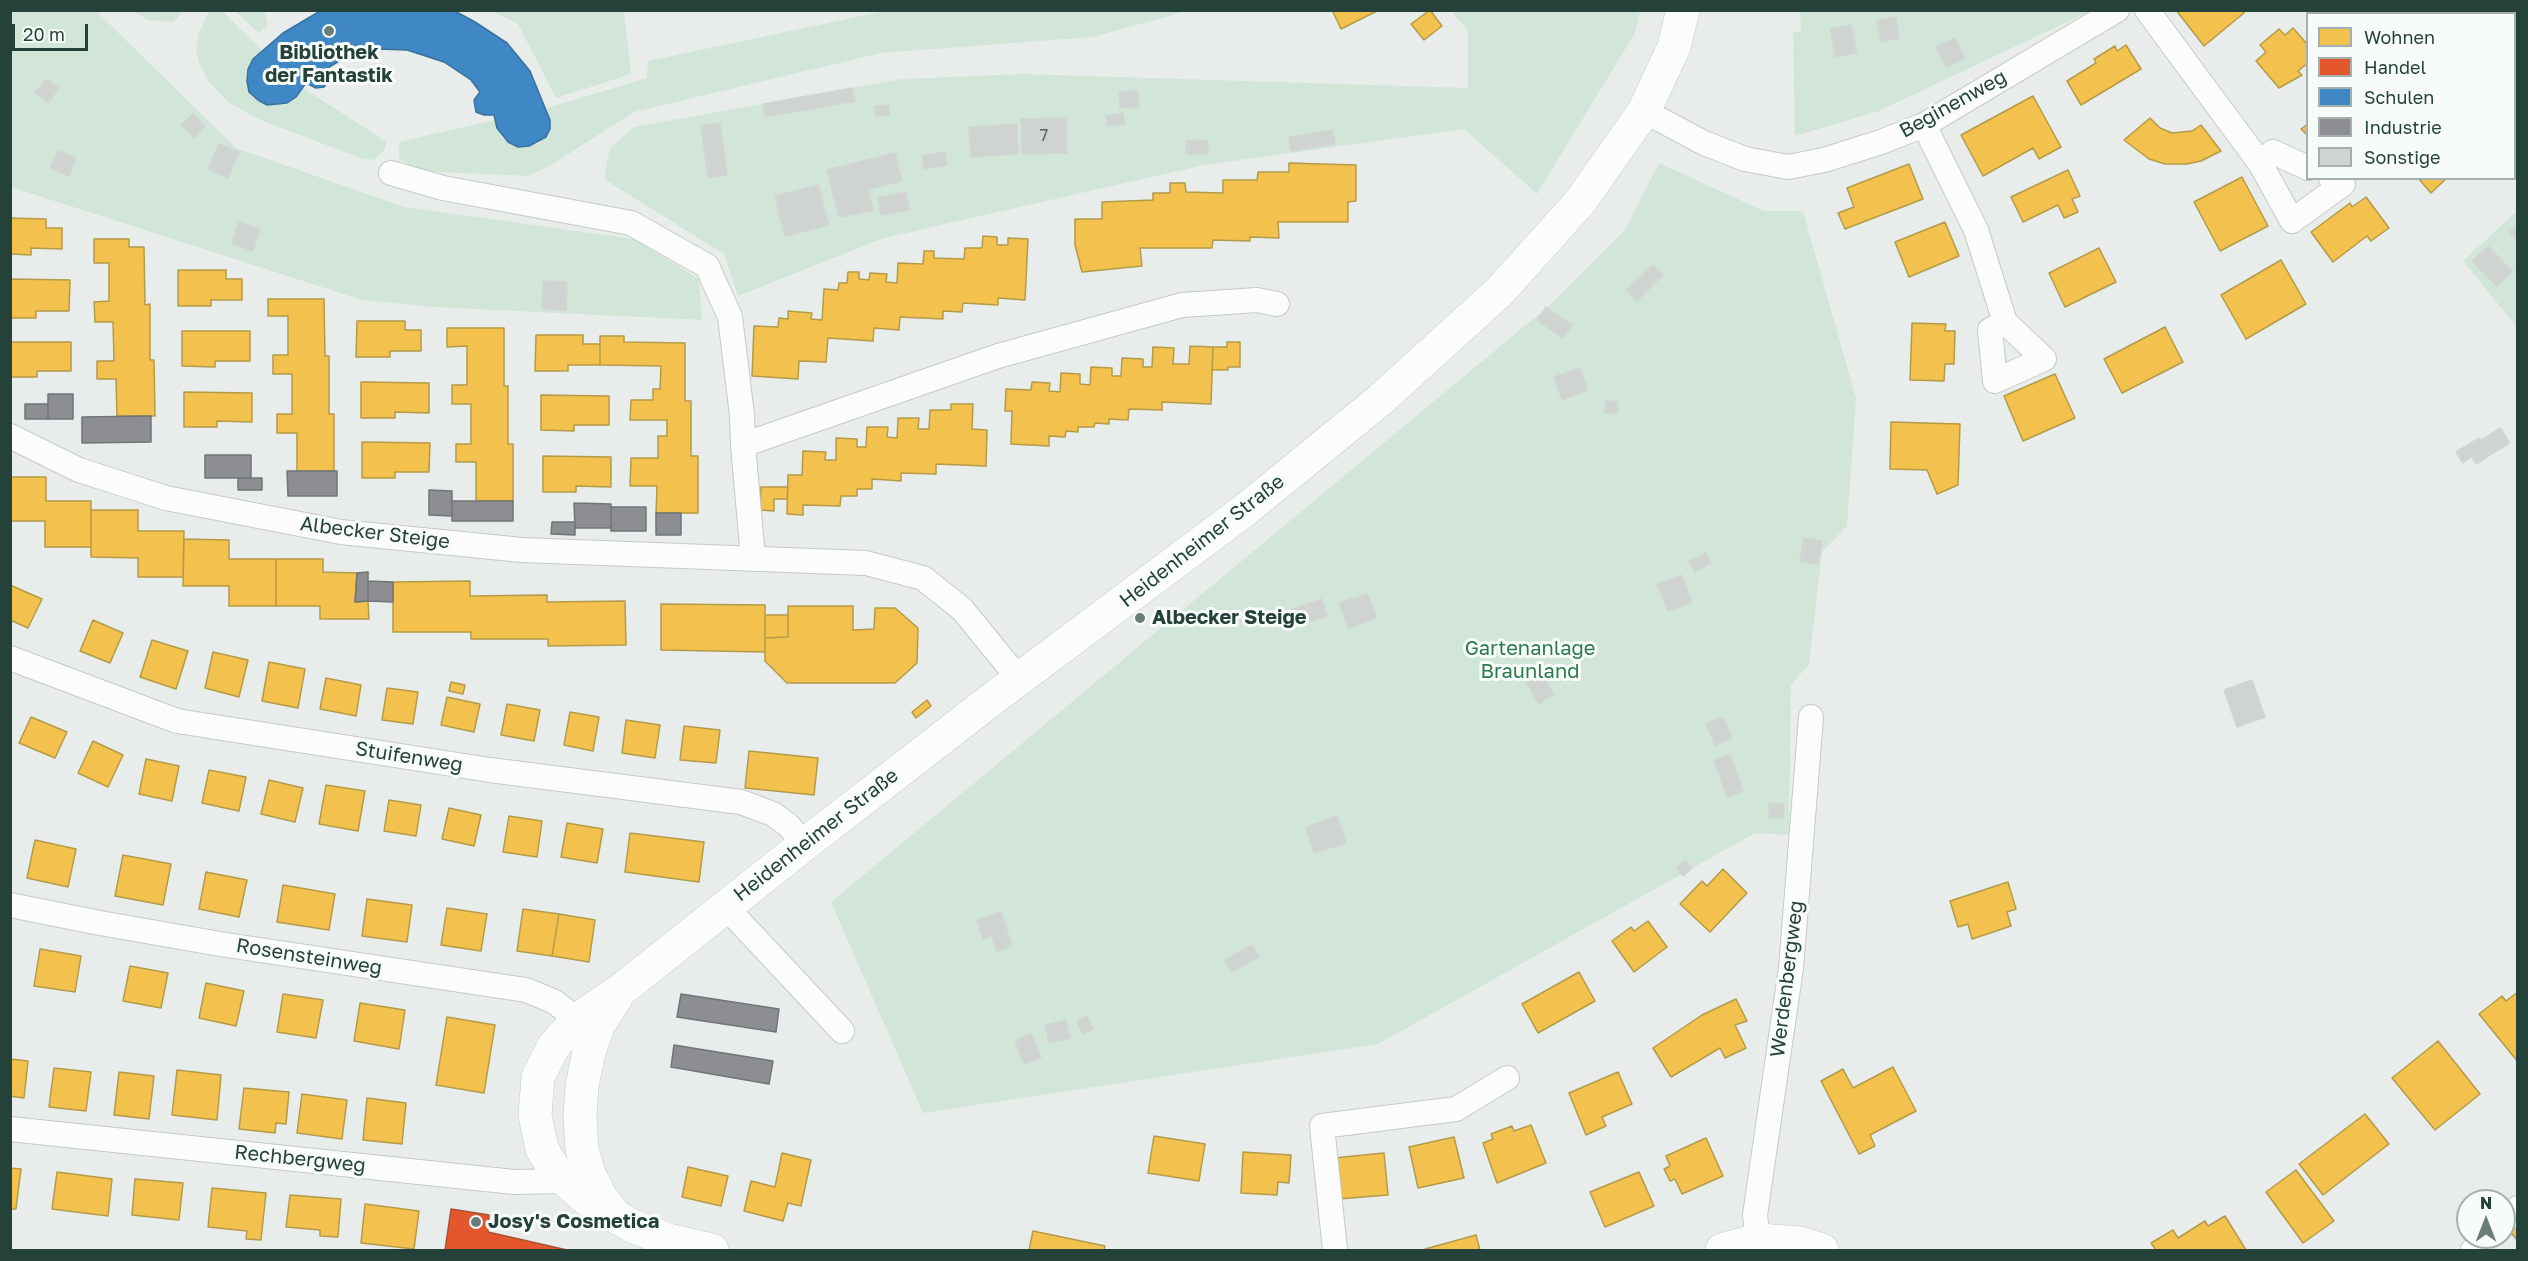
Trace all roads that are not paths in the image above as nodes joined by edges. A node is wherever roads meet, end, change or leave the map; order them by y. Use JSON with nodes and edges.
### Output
{"nodes":[{"id":1,"x":1683,"y":10,"type":"edge"},
{"id":2,"x":2117,"y":10,"type":"edge"},
{"id":3,"x":2147,"y":10,"type":"edge"},
{"id":4,"x":1644,"y":111,"type":"junction"},
{"id":5,"x":1924,"y":125,"type":"junction"},
{"id":6,"x":2260,"y":163,"type":"junction"},
{"id":7,"x":2306,"y":168,"type":"edge"},
{"id":8,"x":391,"y":173,"type":"dead end"},
{"id":9,"x":2335,"y":180,"type":"edge"},
{"id":10,"x":1277,"y":304,"type":"dead end"},
{"id":11,"x":2005,"y":322,"type":"dead end"},
{"id":12,"x":10,"y":436,"type":"edge"},
{"id":13,"x":743,"y":445,"type":"junction"},
{"id":14,"x":753,"y":558,"type":"junction"},
{"id":15,"x":10,"y":658,"type":"edge"},
{"id":16,"x":1019,"y":679,"type":"junction"},
{"id":17,"x":1811,"y":717,"type":"dead end"},
{"id":18,"x":804,"y":844,"type":"junction"},
{"id":19,"x":10,"y":905,"type":"edge"},
{"id":20,"x":725,"y":906,"type":"junction"},
{"id":21,"x":586,"y":1027,"type":"junction"},
{"id":22,"x":842,"y":1031,"type":"dead end"},
{"id":23,"x":1507,"y":1078,"type":"dead end"},
{"id":24,"x":10,"y":1129,"type":"edge"},
{"id":25,"x":577,"y":1178,"type":"junction"},
{"id":26,"x":1758,"y":1240,"type":"junction"},
{"id":27,"x":712,"y":1251,"type":"edge"},
{"id":28,"x":1335,"y":1251,"type":"edge"},
{"id":29,"x":1722,"y":1251,"type":"edge"},
{"id":30,"x":1822,"y":1251,"type":"edge"}],
"edges":[{"from":1,"to":4,"type":"main road","name":"Heidenheimer Straße"},
{"from":2,"to":5,"type":"street","name":"Beginenweg"},
{"from":3,"to":6,"type":"street"},
{"from":4,"to":5,"type":"street","name":"Beginenweg"},
{"from":4,"to":16,"type":"main road","name":"Heidenheimer Straße"},
{"from":5,"to":11,"type":"street"},
{"from":6,"to":7,"type":"street"},
{"from":6,"to":9,"type":"street"},
{"from":8,"to":13,"type":"street"},
{"from":10,"to":13,"type":"street"},
{"from":12,"to":14,"type":"street","name":"Albecker Steige"},
{"from":13,"to":14,"type":"street"},
{"from":14,"to":16,"type":"street","name":"Albecker Steige"},
{"from":15,"to":18,"type":"street","name":"Stuifenweg"},
{"from":16,"to":18,"type":"main road","name":"Heidenheimer Straße"},
{"from":17,"to":26,"type":"street","name":"Werdenbergweg"},
{"from":18,"to":20,"type":"main road","name":"Heidenheimer Straße"},
{"from":19,"to":21,"type":"street","name":"Rosensteinweg"},
{"from":20,"to":21,"type":"main road","name":"Heidenheimer Straße"},
{"from":20,"to":22,"type":"street"},
{"from":21,"to":25,"type":"main road","name":"Heidenheimer Straße"},
{"from":21,"to":25,"type":"main road","name":"Heidenheimer Straße"},
{"from":23,"to":28,"type":"street"},
{"from":24,"to":25,"type":"street","name":"Rechbergweg"},
{"from":25,"to":27,"type":"main road","name":"Heidenheimer Straße"},
{"from":26,"to":29,"type":"main road"},
{"from":26,"to":30,"type":"main road"}]}
